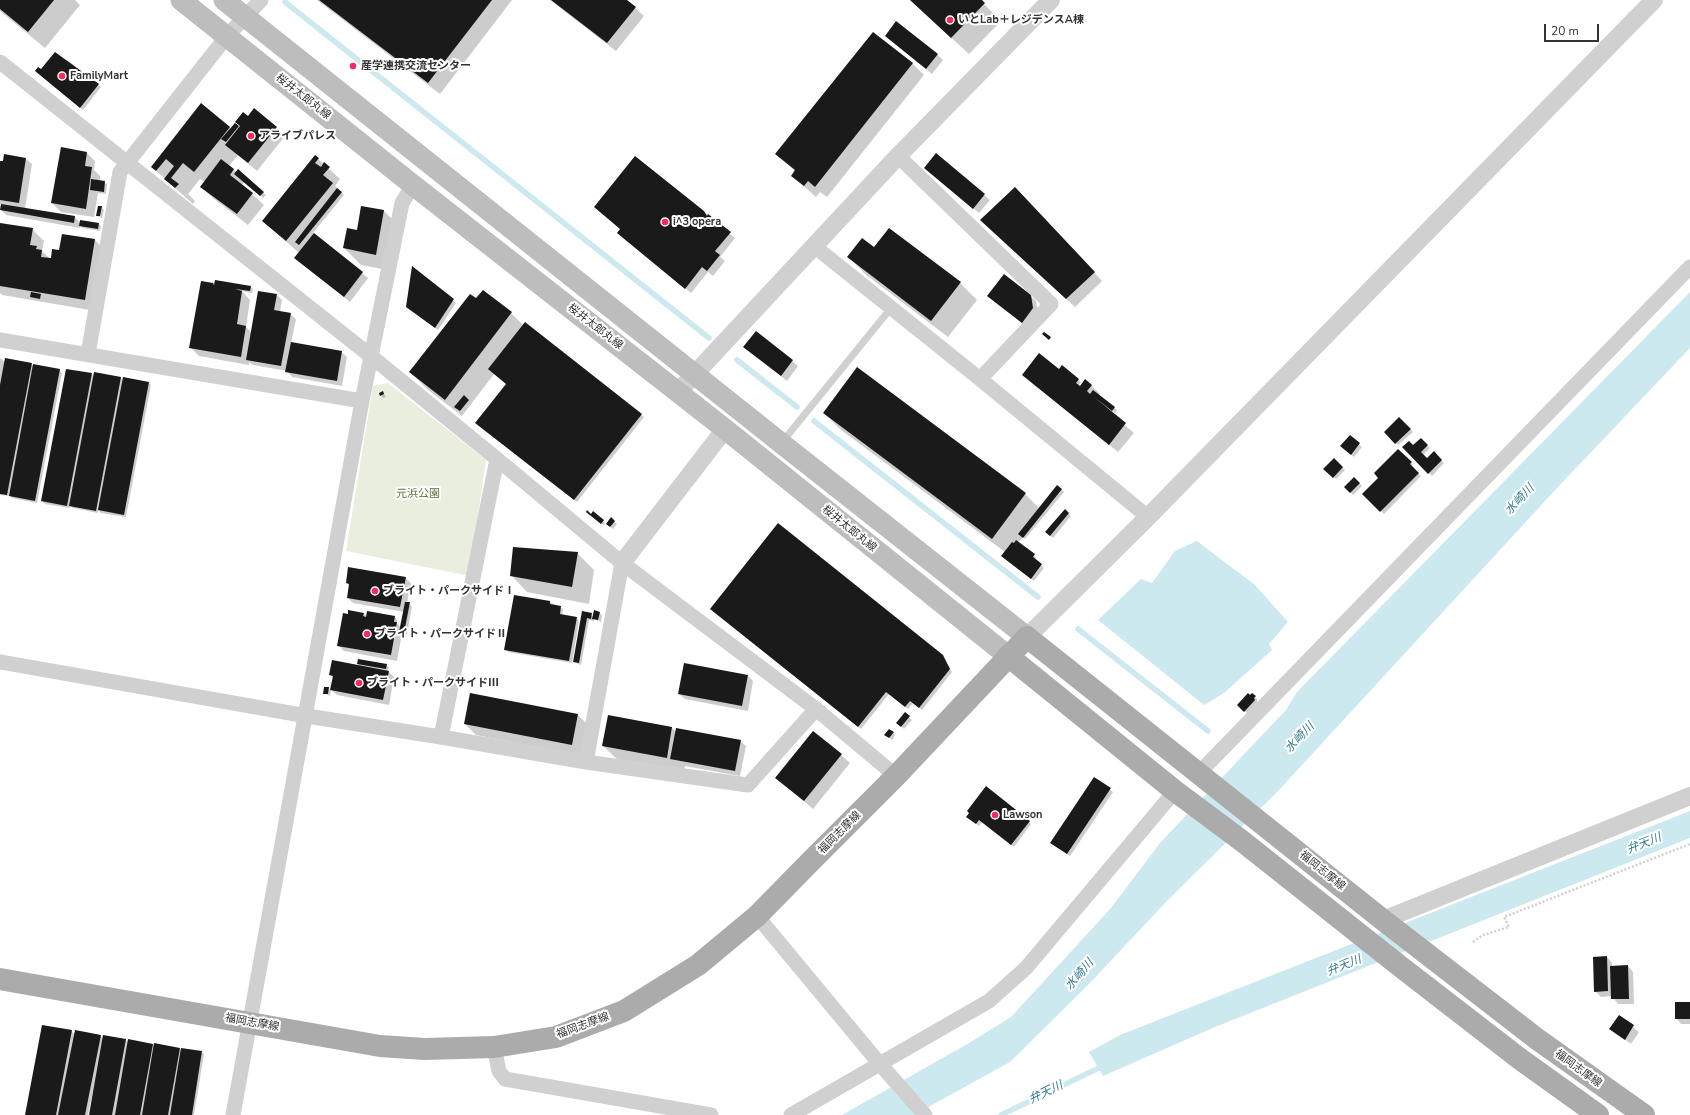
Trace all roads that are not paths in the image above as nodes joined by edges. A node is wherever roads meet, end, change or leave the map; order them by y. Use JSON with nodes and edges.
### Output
{"nodes":[{"id":1,"x":181,"y":0,"type":"edge"},
{"id":2,"x":224,"y":0,"type":"edge"},
{"id":3,"x":261,"y":0,"type":"edge"},
{"id":4,"x":1051,"y":0,"type":"edge"},
{"id":5,"x":1654,"y":0,"type":"edge"},
{"id":6,"x":245,"y":17,"type":"junction"},
{"id":7,"x":227,"y":36,"type":"junction"},
{"id":8,"x":0,"y":62,"type":"edge"},
{"id":9,"x":898,"y":156,"type":"junction"},
{"id":10,"x":126,"y":162,"type":"junction"},
{"id":11,"x":413,"y":185,"type":"junction"},
{"id":12,"x":814,"y":246,"type":"junction"},
{"id":13,"x":1690,"y":267,"type":"edge"},
{"id":14,"x":892,"y":308,"type":"junction"},
{"id":15,"x":0,"y":340,"type":"edge"},
{"id":16,"x":88,"y":354,"type":"junction"},
{"id":17,"x":372,"y":357,"type":"junction"},
{"id":18,"x":694,"y":374,"type":"junction"},
{"id":19,"x":980,"y":379,"type":"junction"},
{"id":20,"x":678,"y":392,"type":"junction"},
{"id":21,"x":362,"y":401,"type":"junction"},
{"id":22,"x":725,"y":429,"type":"junction"},
{"id":23,"x":781,"y":444,"type":"junction"},
{"id":24,"x":497,"y":459,"type":"junction"},
{"id":25,"x":1148,"y":517,"type":"junction"},
{"id":26,"x":622,"y":564,"type":"junction"},
{"id":27,"x":1027,"y":637,"type":"junction"},
{"id":28,"x":1008,"y":656,"type":"junction"},
{"id":29,"x":0,"y":662,"type":"edge"},
{"id":30,"x":816,"y":709,"type":"junction"},
{"id":31,"x":307,"y":716,"type":"junction"},
{"id":32,"x":442,"y":737,"type":"junction"},
{"id":33,"x":586,"y":762,"type":"junction"},
{"id":34,"x":1202,"y":775,"type":"junction"},
{"id":35,"x":896,"y":776,"type":"junction"},
{"id":36,"x":1181,"y":795,"type":"junction"},
{"id":37,"x":1690,"y":796,"type":"edge"},
{"id":38,"x":757,"y":916,"type":"junction"},
{"id":39,"x":1386,"y":922,"type":"junction"},
{"id":40,"x":0,"y":979,"type":"edge"},
{"id":41,"x":250,"y":1023,"type":"junction"},
{"id":42,"x":494,"y":1047,"type":"junction"},
{"id":43,"x":879,"y":1063,"type":"junction"},
{"id":44,"x":233,"y":1115,"type":"edge"},
{"id":45,"x":711,"y":1115,"type":"edge"},
{"id":46,"x":790,"y":1115,"type":"edge"},
{"id":47,"x":925,"y":1115,"type":"edge"},
{"id":48,"x":1598,"y":1115,"type":"edge"},
{"id":49,"x":1644,"y":1115,"type":"edge"}],
"edges":[{"from":1,"to":7,"type":"main road","name":"桜井太郎丸線"},
{"from":2,"to":6,"type":"main road"},
{"from":3,"to":6,"type":"street"},
{"from":4,"to":9,"type":"street"},
{"from":5,"to":25,"type":"street"},
{"from":6,"to":7,"type":"street"},
{"from":6,"to":18,"type":"main road"},
{"from":7,"to":10,"type":"street"},
{"from":7,"to":11,"type":"main road","name":"桜井太郎丸線"},
{"from":8,"to":10,"type":"street"},
{"from":9,"to":12,"type":"street"},
{"from":9,"to":19,"type":"street"},
{"from":10,"to":16,"type":"street"},
{"from":10,"to":17,"type":"street"},
{"from":11,"to":17,"type":"street"},
{"from":11,"to":20,"type":"main road","name":"桜井太郎丸線"},
{"from":12,"to":14,"type":"street"},
{"from":12,"to":18,"type":"street"},
{"from":13,"to":34,"type":"street"},
{"from":14,"to":19,"type":"street"},
{"from":14,"to":23,"type":"lane"},
{"from":15,"to":16,"type":"street"},
{"from":16,"to":21,"type":"street"},
{"from":17,"to":21,"type":"street"},
{"from":17,"to":24,"type":"street"},
{"from":18,"to":20,"type":"street"},
{"from":18,"to":23,"type":"main road"},
{"from":19,"to":25,"type":"street"},
{"from":20,"to":22,"type":"main road","name":"桜井太郎丸線"},
{"from":21,"to":31,"type":"street"},
{"from":22,"to":26,"type":"street"},
{"from":22,"to":28,"type":"main road","name":"桜井太郎丸線"},
{"from":23,"to":27,"type":"main road"},
{"from":24,"to":26,"type":"street"},
{"from":24,"to":32,"type":"street"},
{"from":25,"to":27,"type":"street"},
{"from":26,"to":30,"type":"street"},
{"from":26,"to":33,"type":"street"},
{"from":27,"to":28,"type":"main road","name":"福岡志摩線"},
{"from":27,"to":34,"type":"main road","name":"福岡志摩線"},
{"from":28,"to":35,"type":"main road","name":"福岡志摩線"},
{"from":28,"to":36,"type":"main road"},
{"from":29,"to":31,"type":"street"},
{"from":30,"to":33,"type":"street"},
{"from":30,"to":35,"type":"street"},
{"from":31,"to":32,"type":"street"},
{"from":31,"to":41,"type":"street"},
{"from":32,"to":33,"type":"street"},
{"from":34,"to":39,"type":"main road","name":"福岡志摩線"},
{"from":35,"to":38,"type":"main road","name":"福岡志摩線"},
{"from":36,"to":43,"type":"street"},
{"from":36,"to":48,"type":"main road"},
{"from":37,"to":39,"type":"street"},
{"from":38,"to":42,"type":"main road","name":"福岡志摩線"},
{"from":38,"to":43,"type":"street"},
{"from":39,"to":49,"type":"main road","name":"福岡志摩線"},
{"from":40,"to":41,"type":"main road","name":"福岡志摩線"},
{"from":41,"to":42,"type":"main road","name":"福岡志摩線"},
{"from":41,"to":44,"type":"street"},
{"from":42,"to":45,"type":"street"},
{"from":43,"to":46,"type":"street"},
{"from":43,"to":47,"type":"street"}]}
